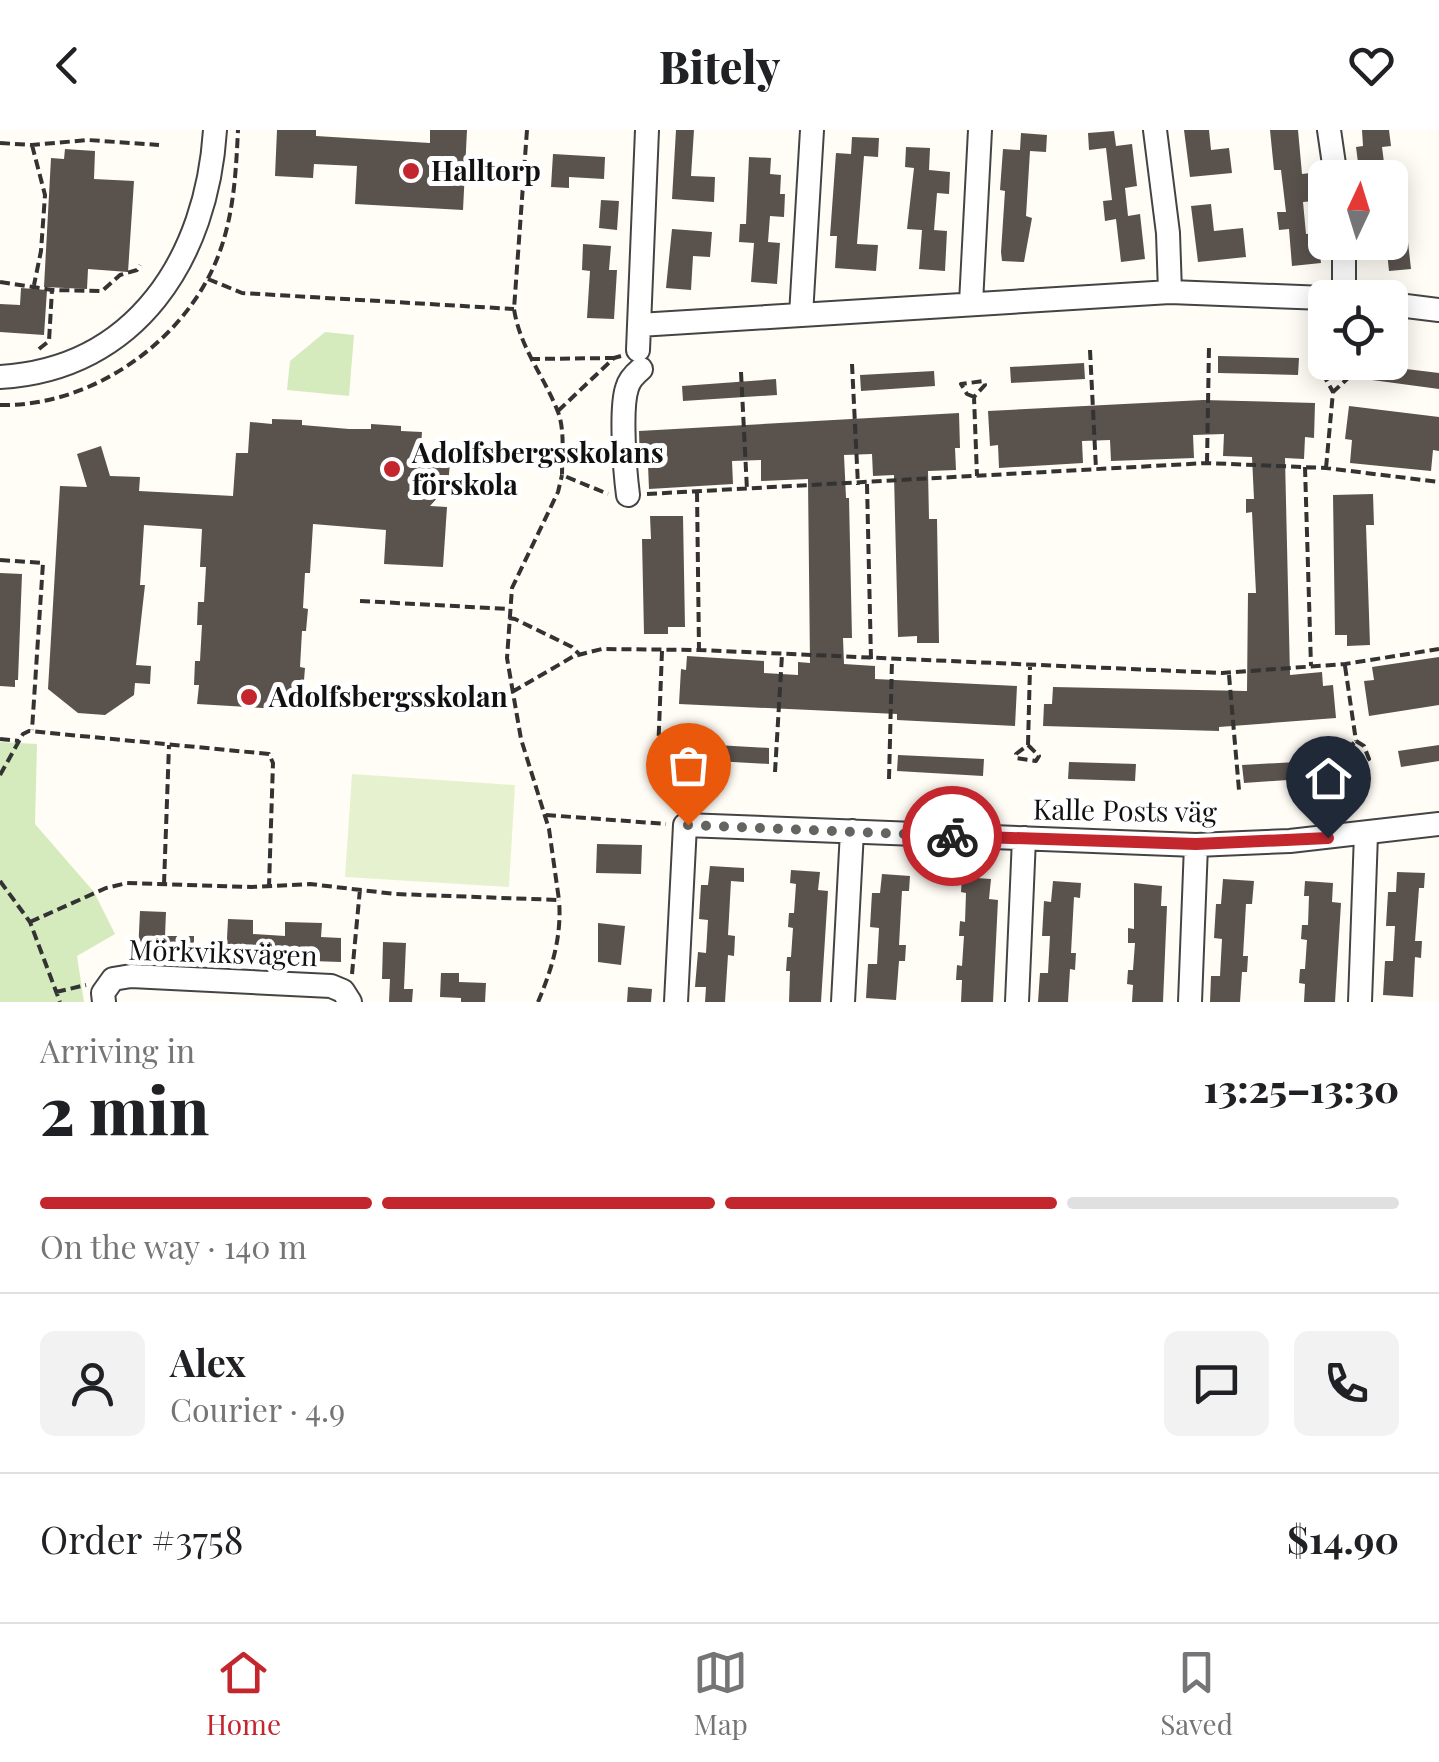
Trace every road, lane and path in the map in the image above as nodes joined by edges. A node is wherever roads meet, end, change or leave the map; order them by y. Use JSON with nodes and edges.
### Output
{"nodes":[{"id":1,"x":70,"y":130,"type":"edge"},
{"id":2,"x":214,"y":130,"type":"edge"},
{"id":3,"x":526,"y":130,"type":"edge"},
{"id":4,"x":647,"y":130,"type":"edge"},
{"id":5,"x":812,"y":130,"type":"edge"},
{"id":6,"x":980,"y":130,"type":"edge"},
{"id":7,"x":1156,"y":130,"type":"edge"},
{"id":8,"x":1330,"y":130,"type":"edge"},
{"id":9,"x":72,"y":141,"type":"junction"},
{"id":10,"x":0,"y":143,"type":"edge"},
{"id":11,"x":32,"y":145,"type":"junction"},
{"id":12,"x":159,"y":145,"type":"dead end"},
{"id":13,"x":1334,"y":160,"type":"edge"},
{"id":14,"x":140,"y":265,"type":"dead end"},
{"id":15,"x":208,"y":279,"type":"dead end"},
{"id":16,"x":0,"y":282,"type":"edge"},
{"id":17,"x":34,"y":285,"type":"junction"},
{"id":18,"x":52,"y":290,"type":"junction"},
{"id":19,"x":1170,"y":292,"type":"junction"},
{"id":20,"x":1308,"y":297,"type":"edge"},
{"id":21,"x":970,"y":302,"type":"junction"},
{"id":22,"x":1408,"y":306,"type":"edge"},
{"id":23,"x":514,"y":309,"type":"junction"},
{"id":24,"x":1439,"y":310,"type":"edge"},
{"id":25,"x":802,"y":315,"type":"junction"},
{"id":26,"x":639,"y":325,"type":"junction"},
{"id":27,"x":1209,"y":346,"type":"dead end"},
{"id":28,"x":36,"y":350,"type":"dead end"},
{"id":29,"x":1090,"y":350,"type":"dead end"},
{"id":30,"x":614,"y":358,"type":"junction"},
{"id":31,"x":530,"y":359,"type":"junction"},
{"id":32,"x":639,"y":360,"type":"junction"},
{"id":33,"x":852,"y":364,"type":"dead end"},
{"id":34,"x":741,"y":372,"type":"dead end"},
{"id":35,"x":0,"y":377,"type":"edge"},
{"id":36,"x":1334,"y":392,"type":"junction"},
{"id":37,"x":974,"y":398,"type":"junction"},
{"id":38,"x":558,"y":411,"type":"junction"},
{"id":39,"x":1208,"y":463,"type":"junction"},
{"id":40,"x":1304,"y":468,"type":"junction"},
{"id":41,"x":1326,"y":468,"type":"junction"},
{"id":42,"x":1096,"y":470,"type":"junction"},
{"id":43,"x":562,"y":476,"type":"junction"},
{"id":44,"x":977,"y":476,"type":"junction"},
{"id":45,"x":1439,"y":482,"type":"edge"},
{"id":46,"x":858,"y":484,"type":"junction"},
{"id":47,"x":866,"y":484,"type":"junction"},
{"id":48,"x":747,"y":490,"type":"junction"},
{"id":49,"x":698,"y":492,"type":"junction"},
{"id":50,"x":628,"y":494,"type":"junction"},
{"id":51,"x":0,"y":560,"type":"edge"},
{"id":52,"x":360,"y":601,"type":"dead end"},
{"id":53,"x":508,"y":609,"type":"junction"},
{"id":54,"x":508,"y":618,"type":"junction"},
{"id":55,"x":1439,"y":648,"type":"edge"},
{"id":56,"x":662,"y":650,"type":"junction"},
{"id":57,"x":699,"y":650,"type":"junction"},
{"id":58,"x":579,"y":654,"type":"junction"},
{"id":59,"x":782,"y":654,"type":"junction"},
{"id":60,"x":870,"y":659,"type":"junction"},
{"id":61,"x":892,"y":660,"type":"junction"},
{"id":62,"x":1345,"y":664,"type":"junction"},
{"id":63,"x":1030,"y":666,"type":"junction"},
{"id":64,"x":1311,"y":666,"type":"junction"},
{"id":65,"x":1229,"y":673,"type":"junction"},
{"id":66,"x":512,"y":692,"type":"junction"},
{"id":67,"x":32,"y":731,"type":"junction"},
{"id":68,"x":0,"y":739,"type":"edge"},
{"id":69,"x":19,"y":740,"type":"junction"},
{"id":70,"x":1356,"y":740,"type":"junction"},
{"id":71,"x":169,"y":745,"type":"junction"},
{"id":72,"x":1028,"y":745,"type":"junction"},
{"id":73,"x":775,"y":772,"type":"dead end"},
{"id":74,"x":0,"y":775,"type":"edge"},
{"id":75,"x":888,"y":779,"type":"dead end"},
{"id":76,"x":689,"y":780,"type":"dead end"},
{"id":77,"x":1238,"y":790,"type":"dead end"},
{"id":78,"x":545,"y":815,"type":"junction"},
{"id":79,"x":1439,"y":824,"type":"edge"},
{"id":80,"x":680,"y":825,"type":"junction"},
{"id":81,"x":852,"y":832,"type":"junction"},
{"id":82,"x":1366,"y":834,"type":"junction"},
{"id":83,"x":1024,"y":838,"type":"junction"},
{"id":84,"x":1196,"y":844,"type":"junction"},
{"id":85,"x":0,"y":882,"type":"edge"},
{"id":86,"x":164,"y":884,"type":"junction"},
{"id":87,"x":269,"y":886,"type":"junction"},
{"id":88,"x":360,"y":889,"type":"junction"},
{"id":89,"x":559,"y":900,"type":"junction"},
{"id":90,"x":30,"y":922,"type":"junction"},
{"id":91,"x":56,"y":992,"type":"junction"},
{"id":92,"x":106,"y":995,"type":"edge"},
{"id":93,"x":346,"y":997,"type":"edge"},
{"id":94,"x":60,"y":1002,"type":"edge"},
{"id":95,"x":538,"y":1002,"type":"edge"},
{"id":96,"x":676,"y":1002,"type":"edge"},
{"id":97,"x":844,"y":1002,"type":"edge"},
{"id":98,"x":1017,"y":1002,"type":"edge"},
{"id":99,"x":1190,"y":1002,"type":"edge"},
{"id":100,"x":1360,"y":1002,"type":"edge"}],
"edges":[{"from":1,"to":9,"type":"path"},
{"from":2,"to":35,"type":"street"},
{"from":3,"to":23,"type":"path"},
{"from":4,"to":26,"type":"street"},
{"from":5,"to":25,"type":"street"},
{"from":6,"to":21,"type":"street"},
{"from":7,"to":19,"type":"street"},
{"from":8,"to":13,"type":"street"},
{"from":9,"to":11,"type":"path"},
{"from":9,"to":12,"type":"path"},
{"from":10,"to":11,"type":"path"},
{"from":11,"to":17,"type":"path"},
{"from":14,"to":18,"type":"path"},
{"from":15,"to":23,"type":"path"},
{"from":16,"to":17,"type":"path"},
{"from":17,"to":18,"type":"path"},
{"from":18,"to":28,"type":"path"},
{"from":19,"to":20,"type":"street"},
{"from":19,"to":21,"type":"street"},
{"from":21,"to":25,"type":"street"},
{"from":22,"to":24,"type":"street"},
{"from":23,"to":31,"type":"path"},
{"from":25,"to":26,"type":"street"},
{"from":26,"to":32,"type":"street"},
{"from":27,"to":39,"type":"path"},
{"from":29,"to":42,"type":"path"},
{"from":30,"to":31,"type":"path"},
{"from":30,"to":32,"type":"path"},
{"from":30,"to":38,"type":"path"},
{"from":31,"to":38,"type":"path"},
{"from":32,"to":50,"type":"street"},
{"from":33,"to":46,"type":"path"},
{"from":34,"to":48,"type":"path"},
{"from":36,"to":36,"type":"path"},
{"from":36,"to":41,"type":"path"},
{"from":37,"to":37,"type":"path"},
{"from":37,"to":44,"type":"path"},
{"from":38,"to":43,"type":"path"},
{"from":39,"to":40,"type":"path"},
{"from":39,"to":42,"type":"path"},
{"from":40,"to":41,"type":"path"},
{"from":40,"to":64,"type":"path"},
{"from":41,"to":45,"type":"path"},
{"from":42,"to":44,"type":"path"},
{"from":43,"to":50,"type":"path"},
{"from":43,"to":53,"type":"path"},
{"from":44,"to":47,"type":"path"},
{"from":46,"to":47,"type":"path"},
{"from":46,"to":48,"type":"path"},
{"from":47,"to":60,"type":"path"},
{"from":48,"to":49,"type":"path"},
{"from":49,"to":50,"type":"path"},
{"from":49,"to":57,"type":"path"},
{"from":51,"to":67,"type":"path"},
{"from":52,"to":53,"type":"path"},
{"from":53,"to":54,"type":"path"},
{"from":54,"to":58,"type":"path"},
{"from":54,"to":66,"type":"path"},
{"from":55,"to":62,"type":"path"},
{"from":56,"to":57,"type":"path"},
{"from":56,"to":58,"type":"path"},
{"from":56,"to":76,"type":"path"},
{"from":57,"to":59,"type":"path"},
{"from":58,"to":66,"type":"path"},
{"from":59,"to":60,"type":"path"},
{"from":59,"to":73,"type":"path"},
{"from":60,"to":61,"type":"path"},
{"from":61,"to":63,"type":"path"},
{"from":61,"to":75,"type":"path"},
{"from":62,"to":64,"type":"path"},
{"from":62,"to":70,"type":"path"},
{"from":63,"to":65,"type":"path"},
{"from":63,"to":72,"type":"path"},
{"from":64,"to":65,"type":"path"},
{"from":65,"to":77,"type":"path"},
{"from":66,"to":78,"type":"path"},
{"from":67,"to":69,"type":"path"},
{"from":67,"to":71,"type":"path"},
{"from":68,"to":69,"type":"path"},
{"from":69,"to":74,"type":"path"},
{"from":70,"to":70,"type":"path"},
{"from":71,"to":86,"type":"path"},
{"from":71,"to":87,"type":"path"},
{"from":72,"to":72,"type":"path"},
{"from":78,"to":80,"type":"path"},
{"from":78,"to":89,"type":"path"},
{"from":79,"to":82,"type":"street","name":"Kalle Posts väg"},
{"from":80,"to":81,"type":"street","name":"Kalle Posts väg"},
{"from":80,"to":96,"type":"street"},
{"from":81,"to":83,"type":"street","name":"Kalle Posts väg"},
{"from":81,"to":97,"type":"street"},
{"from":82,"to":84,"type":"street","name":"Kalle Posts väg"},
{"from":82,"to":100,"type":"street"},
{"from":83,"to":84,"type":"street","name":"Kalle Posts väg"},
{"from":83,"to":98,"type":"street"},
{"from":84,"to":99,"type":"street"},
{"from":85,"to":90,"type":"path"},
{"from":86,"to":87,"type":"path"},
{"from":86,"to":90,"type":"path"},
{"from":87,"to":88,"type":"path"},
{"from":88,"to":89,"type":"path"},
{"from":88,"to":93,"type":"path"},
{"from":89,"to":95,"type":"path"},
{"from":90,"to":91,"type":"path"},
{"from":91,"to":92,"type":"path"},
{"from":91,"to":94,"type":"path"},
{"from":92,"to":93,"type":"street","name":"Mörkviksvägen"}]}
